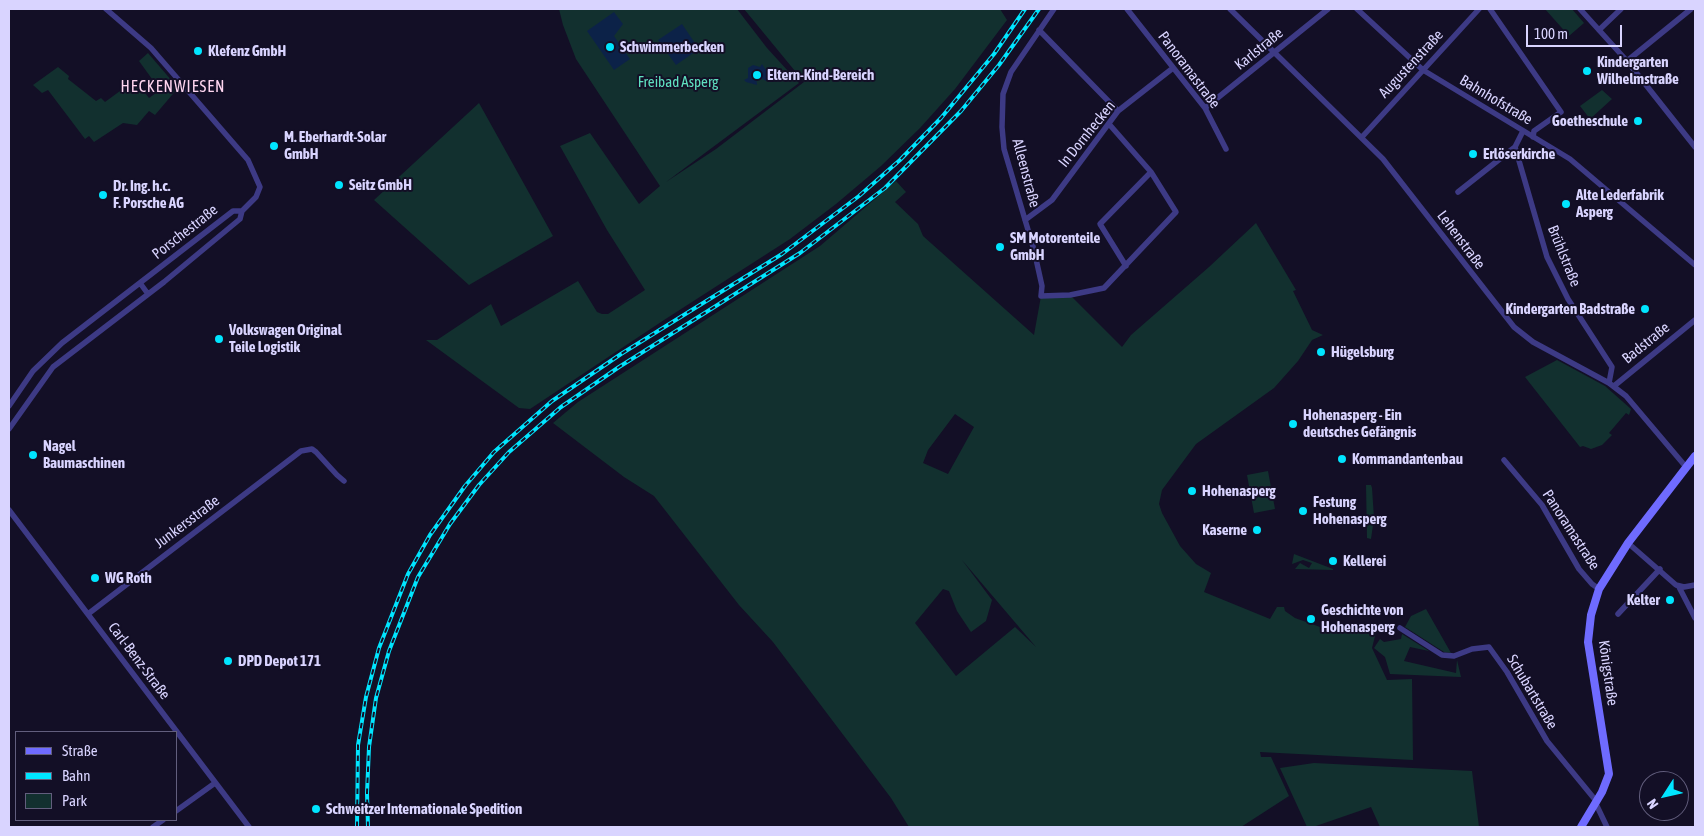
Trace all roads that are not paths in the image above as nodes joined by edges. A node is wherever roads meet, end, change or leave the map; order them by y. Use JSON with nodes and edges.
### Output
{"nodes":[{"id":1,"x":106,"y":9,"type":"edge"},
{"id":2,"x":1054,"y":9,"type":"edge"},
{"id":3,"x":1126,"y":9,"type":"edge"},
{"id":4,"x":1230,"y":9,"type":"edge"},
{"id":5,"x":1328,"y":9,"type":"edge"},
{"id":6,"x":1358,"y":9,"type":"edge"},
{"id":7,"x":1479,"y":9,"type":"edge"},
{"id":8,"x":1490,"y":9,"type":"edge"},
{"id":9,"x":1580,"y":9,"type":"edge"},
{"id":10,"x":1621,"y":9,"type":"edge"},
{"id":11,"x":1691,"y":9,"type":"edge"},
{"id":12,"x":1039,"y":30,"type":"junction"},
{"id":13,"x":1599,"y":30,"type":"junction"},
{"id":14,"x":1275,"y":54,"type":"junction"},
{"id":15,"x":1627,"y":61,"type":"junction"},
{"id":16,"x":1173,"y":68,"type":"junction"},
{"id":17,"x":1423,"y":70,"type":"junction"},
{"id":18,"x":1205,"y":108,"type":"junction"},
{"id":19,"x":1118,"y":111,"type":"junction"},
{"id":20,"x":1109,"y":124,"type":"junction"},
{"id":21,"x":1523,"y":131,"type":"junction"},
{"id":22,"x":1362,"y":136,"type":"junction"},
{"id":23,"x":1533,"y":137,"type":"junction"},
{"id":24,"x":1515,"y":147,"type":"junction"},
{"id":25,"x":1695,"y":147,"type":"edge"},
{"id":26,"x":1226,"y":149,"type":"dead end"},
{"id":27,"x":1151,"y":172,"type":"junction"},
{"id":28,"x":1458,"y":192,"type":"dead end"},
{"id":29,"x":242,"y":211,"type":"junction"},
{"id":30,"x":1025,"y":220,"type":"junction"},
{"id":31,"x":1695,"y":265,"type":"edge"},
{"id":32,"x":1126,"y":266,"type":"junction"},
{"id":33,"x":140,"y":283,"type":"junction"},
{"id":34,"x":148,"y":294,"type":"junction"},
{"id":35,"x":1695,"y":320,"type":"edge"},
{"id":36,"x":1611,"y":384,"type":"junction"},
{"id":37,"x":9,"y":406,"type":"edge"},
{"id":38,"x":9,"y":429,"type":"edge"},
{"id":39,"x":1695,"y":456,"type":"edge"},
{"id":40,"x":1504,"y":460,"type":"dead end"},
{"id":41,"x":1686,"y":467,"type":"junction"},
{"id":42,"x":344,"y":481,"type":"dead end"},
{"id":43,"x":9,"y":510,"type":"edge"},
{"id":44,"x":1628,"y":543,"type":"junction"},
{"id":45,"x":1660,"y":569,"type":"junction"},
{"id":46,"x":1695,"y":586,"type":"edge"},
{"id":47,"x":1679,"y":587,"type":"junction"},
{"id":48,"x":1599,"y":588,"type":"junction"},
{"id":49,"x":88,"y":614,"type":"junction"},
{"id":50,"x":1618,"y":614,"type":"dead end"},
{"id":51,"x":1695,"y":618,"type":"edge"},
{"id":52,"x":1400,"y":628,"type":"dead end"},
{"id":53,"x":175,"y":731,"type":"edge"},
{"id":54,"x":178,"y":735,"type":"edge"},
{"id":55,"x":214,"y":783,"type":"junction"},
{"id":56,"x":1596,"y":803,"type":"junction"},
{"id":57,"x":178,"y":809,"type":"edge"},
{"id":58,"x":249,"y":827,"type":"edge"},
{"id":59,"x":1580,"y":827,"type":"edge"},
{"id":60,"x":1607,"y":827,"type":"edge"}],
"edges":[{"from":1,"to":29,"type":"street"},
{"from":2,"to":12,"type":"street","name":"Alleenstraße"},
{"from":3,"to":16,"type":"street","name":"Panoramastraße"},
{"from":4,"to":14,"type":"street","name":"Lehenstraße"},
{"from":5,"to":14,"type":"street","name":"Karlstraße"},
{"from":6,"to":17,"type":"street","name":"Bahnhofstraße"},
{"from":7,"to":17,"type":"street","name":"Augustenstraße"},
{"from":8,"to":23,"type":"street"},
{"from":9,"to":13,"type":"street"},
{"from":10,"to":13,"type":"street"},
{"from":11,"to":15,"type":"street"},
{"from":12,"to":19,"type":"street"},
{"from":12,"to":30,"type":"street","name":"Alleenstraße"},
{"from":13,"to":15,"type":"street"},
{"from":14,"to":18,"type":"street","name":"Karlstraße"},
{"from":14,"to":22,"type":"street","name":"Lehenstraße"},
{"from":15,"to":25,"type":"street"},
{"from":16,"to":18,"type":"street","name":"Panoramastraße"},
{"from":16,"to":19,"type":"street","name":"In Dornhecken"},
{"from":17,"to":21,"type":"street","name":"Bahnhofstraße"},
{"from":17,"to":22,"type":"street","name":"Augustenstraße"},
{"from":18,"to":26,"type":"street","name":"Panoramastraße"},
{"from":19,"to":20,"type":"street","name":"In Dornhecken"},
{"from":20,"to":27,"type":"street"},
{"from":20,"to":30,"type":"street","name":"In Dornhecken"},
{"from":21,"to":23,"type":"street","name":"Bahnhofstraße"},
{"from":21,"to":24,"type":"street"},
{"from":22,"to":36,"type":"street","name":"Lehenstraße"},
{"from":23,"to":31,"type":"street","name":"Bahnhofstraße"},
{"from":24,"to":28,"type":"street"},
{"from":24,"to":36,"type":"street","name":"Brühlstraße"},
{"from":27,"to":32,"type":"street"},
{"from":27,"to":32,"type":"street"},
{"from":29,"to":33,"type":"street","name":"Porschestraße"},
{"from":29,"to":34,"type":"street","name":"Porschestraße"},
{"from":30,"to":32,"type":"street","name":"Alleenstraße"},
{"from":33,"to":34,"type":"street"},
{"from":33,"to":37,"type":"street","name":"Porschestraße"},
{"from":34,"to":38,"type":"street","name":"Porschestraße"},
{"from":35,"to":36,"type":"street","name":"Badstraße"},
{"from":36,"to":41,"type":"street","name":"Lehenstraße"},
{"from":39,"to":41,"type":"main road","name":"Königstraße"},
{"from":40,"to":48,"type":"street","name":"Panoramastraße"},
{"from":41,"to":44,"type":"main road","name":"Königstraße"},
{"from":42,"to":49,"type":"street","name":"Junkersstraße"},
{"from":43,"to":49,"type":"street","name":"Carl-Benz-Straße"},
{"from":44,"to":45,"type":"street"},
{"from":44,"to":48,"type":"main road","name":"Königstraße"},
{"from":45,"to":47,"type":"street"},
{"from":45,"to":50,"type":"street"},
{"from":46,"to":47,"type":"street"},
{"from":47,"to":51,"type":"street"},
{"from":48,"to":56,"type":"main road","name":"Königstraße"},
{"from":49,"to":53,"type":"street","name":"Carl-Benz-Straße"},
{"from":52,"to":56,"type":"street","name":"Schubartstraße"},
{"from":54,"to":55,"type":"street","name":"Carl-Benz-Straße"},
{"from":55,"to":57,"type":"street"},
{"from":55,"to":58,"type":"street","name":"Carl-Benz-Straße"},
{"from":56,"to":59,"type":"main road","name":"Königstraße"},
{"from":56,"to":60,"type":"street"}]}
